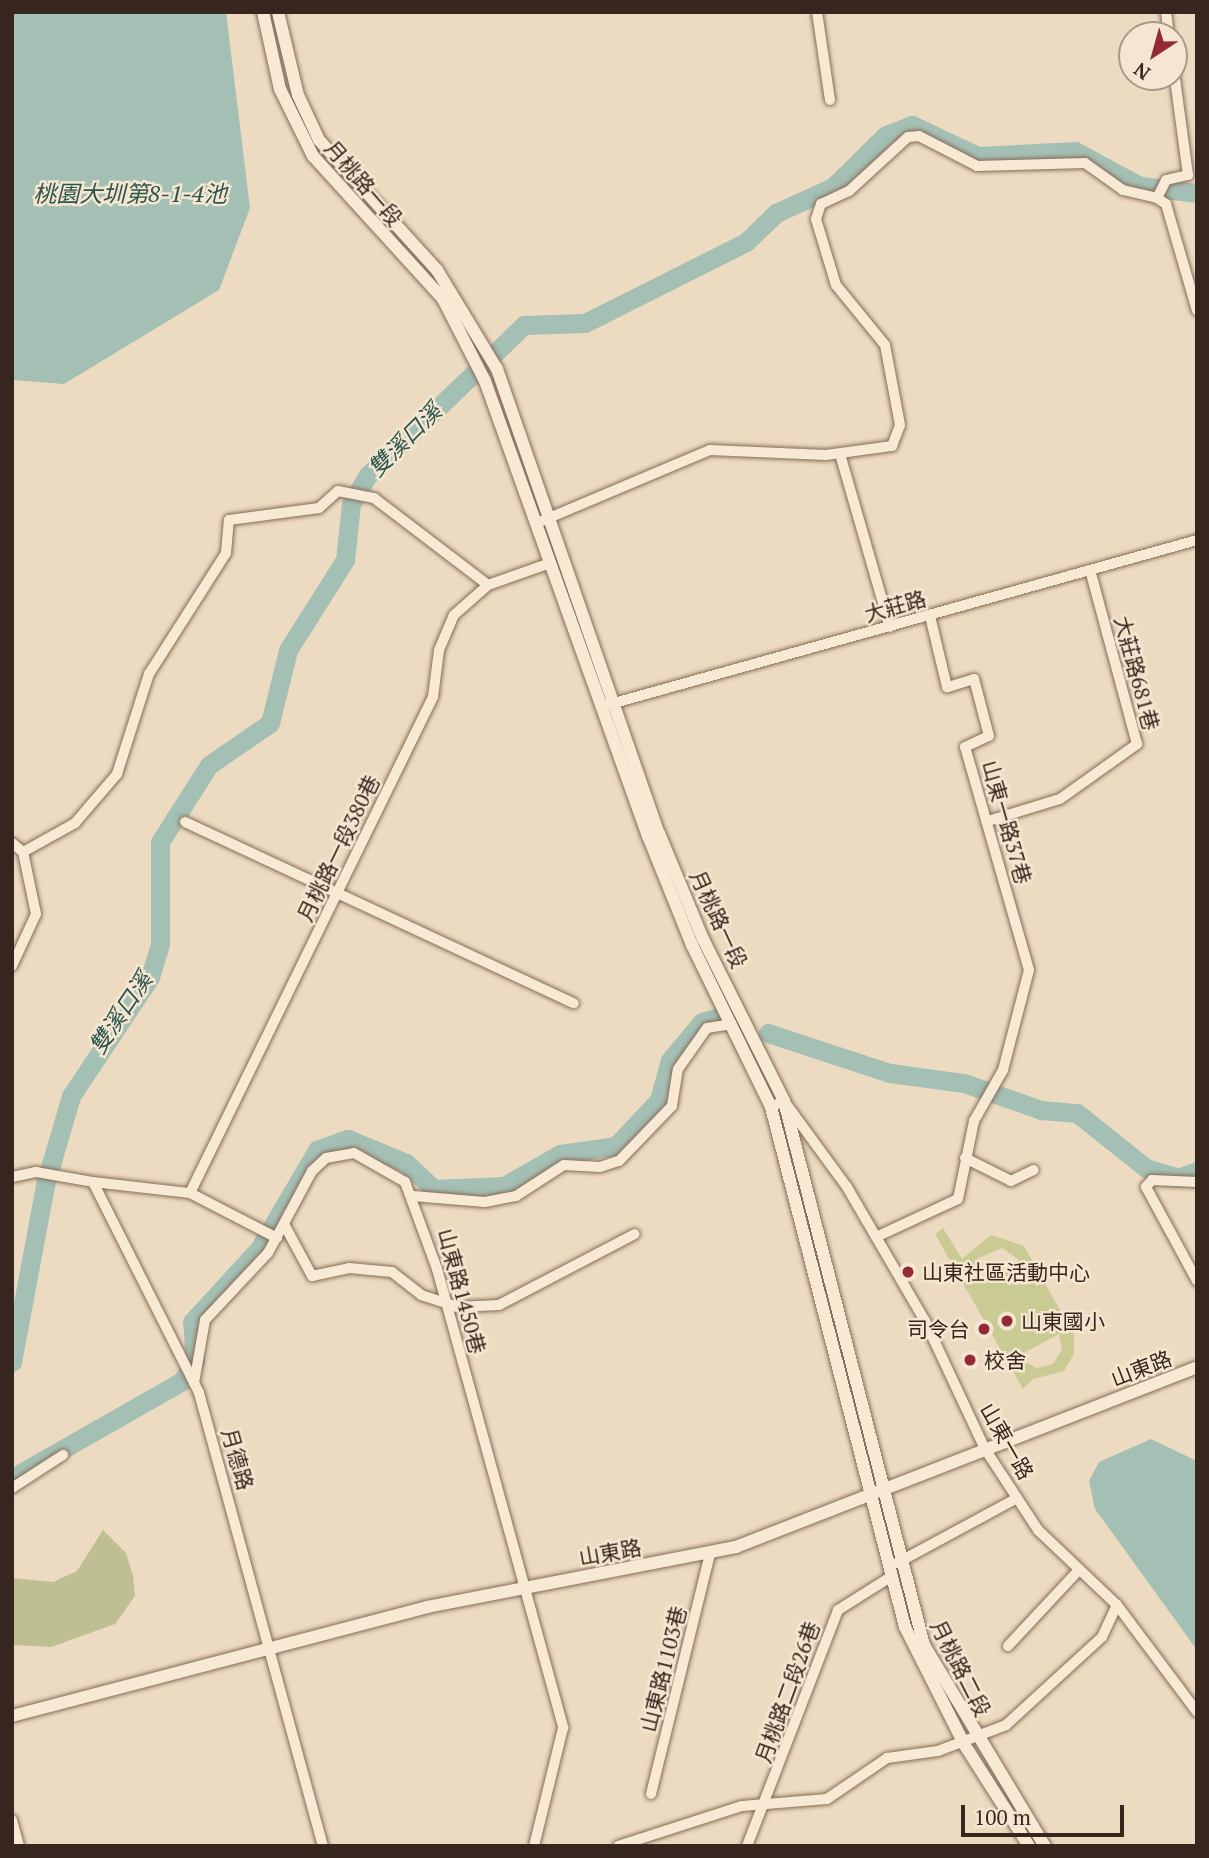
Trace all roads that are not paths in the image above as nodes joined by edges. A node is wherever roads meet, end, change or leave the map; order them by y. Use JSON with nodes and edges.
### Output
{"nodes":[{"id":1,"x":262,"y":12,"type":"edge"},
{"id":2,"x":278,"y":12,"type":"edge"},
{"id":3,"x":817,"y":12,"type":"edge"},
{"id":4,"x":1177,"y":91,"type":"edge"},
{"id":5,"x":830,"y":100,"type":"dead end"},
{"id":6,"x":1157,"y":198,"type":"junction"},
{"id":7,"x":393,"y":222,"type":"junction"},
{"id":8,"x":389,"y":242,"type":"junction"},
{"id":9,"x":1197,"y":311,"type":"edge"},
{"id":10,"x":840,"y":454,"type":"junction"},
{"id":11,"x":542,"y":520,"type":"junction"},
{"id":12,"x":1197,"y":540,"type":"edge"},
{"id":13,"x":550,"y":563,"type":"junction"},
{"id":14,"x":1090,"y":570,"type":"junction"},
{"id":15,"x":488,"y":585,"type":"junction"},
{"id":16,"x":930,"y":616,"type":"junction"},
{"id":17,"x":890,"y":627,"type":"junction"},
{"id":18,"x":608,"y":705,"type":"junction"},
{"id":19,"x":988,"y":821,"type":"junction"},
{"id":20,"x":185,"y":822,"type":"dead end"},
{"id":21,"x":654,"y":834,"type":"junction"},
{"id":22,"x":12,"y":843,"type":"edge"},
{"id":23,"x":23,"y":852,"type":"junction"},
{"id":24,"x":338,"y":891,"type":"junction"},
{"id":25,"x":12,"y":966,"type":"edge"},
{"id":26,"x":574,"y":1003,"type":"dead end"},
{"id":27,"x":732,"y":1024,"type":"junction"},
{"id":28,"x":784,"y":1101,"type":"junction"},
{"id":29,"x":771,"y":1107,"type":"junction"},
{"id":30,"x":965,"y":1158,"type":"junction"},
{"id":31,"x":1034,"y":1170,"type":"dead end"},
{"id":32,"x":12,"y":1177,"type":"edge"},
{"id":33,"x":93,"y":1182,"type":"junction"},
{"id":34,"x":1197,"y":1182,"type":"edge"},
{"id":35,"x":190,"y":1193,"type":"junction"},
{"id":36,"x":413,"y":1196,"type":"junction"},
{"id":37,"x":285,"y":1226,"type":"junction"},
{"id":38,"x":635,"y":1234,"type":"dead end"},
{"id":39,"x":876,"y":1237,"type":"junction"},
{"id":40,"x":277,"y":1238,"type":"junction"},
{"id":41,"x":1197,"y":1281,"type":"edge"},
{"id":42,"x":444,"y":1304,"type":"junction"},
{"id":43,"x":1197,"y":1367,"type":"edge"},
{"id":44,"x":194,"y":1383,"type":"junction"},
{"id":45,"x":985,"y":1449,"type":"junction"},
{"id":46,"x":63,"y":1455,"type":"dead end"},
{"id":47,"x":12,"y":1488,"type":"edge"},
{"id":48,"x":880,"y":1492,"type":"junction"},
{"id":49,"x":1017,"y":1498,"type":"junction"},
{"id":50,"x":710,"y":1553,"type":"junction"},
{"id":51,"x":894,"y":1568,"type":"junction"},
{"id":52,"x":1078,"y":1571,"type":"junction"},
{"id":53,"x":527,"y":1587,"type":"junction"},
{"id":54,"x":1117,"y":1605,"type":"junction"},
{"id":55,"x":271,"y":1645,"type":"junction"},
{"id":56,"x":1008,"y":1646,"type":"dead end"},
{"id":57,"x":1197,"y":1712,"type":"edge"},
{"id":58,"x":12,"y":1716,"type":"edge"},
{"id":59,"x":970,"y":1742,"type":"junction"},
{"id":60,"x":651,"y":1794,"type":"dead end"},
{"id":61,"x":766,"y":1806,"type":"junction"},
{"id":62,"x":12,"y":1819,"type":"edge"},
{"id":63,"x":635,"y":1842,"type":"edge"},
{"id":64,"x":19,"y":1846,"type":"edge"},
{"id":65,"x":323,"y":1846,"type":"edge"},
{"id":66,"x":534,"y":1846,"type":"edge"},
{"id":67,"x":618,"y":1846,"type":"edge"},
{"id":68,"x":747,"y":1846,"type":"edge"},
{"id":69,"x":1030,"y":1846,"type":"edge"},
{"id":70,"x":1045,"y":1846,"type":"edge"}],
"edges":[{"from":1,"to":8,"type":"street","name":"月桃路一段"},
{"from":2,"to":7,"type":"street","name":"月桃路一段"},
{"from":3,"to":5,"type":"street"},
{"from":4,"to":6,"type":"street"},
{"from":6,"to":9,"type":"street"},
{"from":6,"to":10,"type":"street"},
{"from":7,"to":8,"type":"street"},
{"from":7,"to":11,"type":"street","name":"月桃路一段"},
{"from":8,"to":11,"type":"street","name":"月桃路一段"},
{"from":10,"to":11,"type":"street"},
{"from":10,"to":17,"type":"street"},
{"from":11,"to":13,"type":"street","name":"月桃路一段"},
{"from":11,"to":18,"type":"street","name":"月桃路一段"},
{"from":12,"to":14,"type":"street","name":"大莊路"},
{"from":13,"to":15,"type":"street","name":"月桃路一段380巷"},
{"from":13,"to":18,"type":"street","name":"月桃路一段"},
{"from":14,"to":16,"type":"street","name":"大莊路"},
{"from":14,"to":19,"type":"street","name":"大莊路681巷"},
{"from":15,"to":23,"type":"street"},
{"from":15,"to":24,"type":"street","name":"月桃路一段380巷"},
{"from":16,"to":17,"type":"street","name":"大莊路"},
{"from":16,"to":19,"type":"street","name":"山東一路37巷"},
{"from":17,"to":18,"type":"street","name":"大莊路"},
{"from":18,"to":21,"type":"street","name":"月桃路一段"},
{"from":19,"to":30,"type":"street","name":"山東一路37巷"},
{"from":20,"to":24,"type":"street"},
{"from":21,"to":27,"type":"street","name":"月桃路一段"},
{"from":21,"to":28,"type":"street","name":"月桃路一段"},
{"from":22,"to":23,"type":"street"},
{"from":23,"to":25,"type":"street"},
{"from":24,"to":26,"type":"street"},
{"from":24,"to":35,"type":"street","name":"月桃路一段380巷"},
{"from":27,"to":29,"type":"street","name":"月桃路一段"},
{"from":27,"to":36,"type":"street"},
{"from":28,"to":29,"type":"street"},
{"from":28,"to":39,"type":"street","name":"山東一路"},
{"from":28,"to":48,"type":"street","name":"月桃路一段"},
{"from":29,"to":48,"type":"street","name":"月桃路一段"},
{"from":30,"to":31,"type":"street"},
{"from":30,"to":39,"type":"street"},
{"from":32,"to":33,"type":"street"},
{"from":33,"to":35,"type":"street"},
{"from":33,"to":44,"type":"street","name":"月德路"},
{"from":34,"to":41,"type":"street"},
{"from":35,"to":40,"type":"street"},
{"from":36,"to":37,"type":"street","name":"山東路1450巷"},
{"from":36,"to":42,"type":"street","name":"山東路1450巷"},
{"from":37,"to":40,"type":"street","name":"山東路1450巷"},
{"from":37,"to":42,"type":"street"},
{"from":38,"to":42,"type":"street"},
{"from":39,"to":45,"type":"street","name":"山東一路"},
{"from":40,"to":44,"type":"street","name":"山東路1450巷"},
{"from":42,"to":53,"type":"street","name":"山東路1450巷"},
{"from":43,"to":45,"type":"street","name":"山東路"},
{"from":44,"to":55,"type":"street","name":"月德路"},
{"from":45,"to":48,"type":"street","name":"山東路"},
{"from":45,"to":49,"type":"street","name":"山東一路"},
{"from":46,"to":47,"type":"street"},
{"from":48,"to":50,"type":"street","name":"山東路"},
{"from":48,"to":51,"type":"street","name":"月桃路二段"},
{"from":49,"to":51,"type":"street","name":"月桃路二段26巷"},
{"from":49,"to":52,"type":"street","name":"山東一路"},
{"from":50,"to":53,"type":"street","name":"山東路"},
{"from":50,"to":60,"type":"street","name":"山東路1103巷"},
{"from":51,"to":59,"type":"street","name":"月桃路二段"},
{"from":51,"to":61,"type":"street","name":"月桃路二段26巷"},
{"from":52,"to":54,"type":"street","name":"山東一路"},
{"from":52,"to":56,"type":"street"},
{"from":53,"to":55,"type":"street","name":"山東路"},
{"from":53,"to":66,"type":"street","name":"山東路1450巷"},
{"from":54,"to":57,"type":"street","name":"山東一路"},
{"from":54,"to":59,"type":"street"},
{"from":55,"to":58,"type":"street","name":"山東路"},
{"from":55,"to":65,"type":"street","name":"月德路"},
{"from":59,"to":61,"type":"street"},
{"from":59,"to":69,"type":"street","name":"月桃路二段"},
{"from":59,"to":70,"type":"street","name":"月桃路二段"},
{"from":61,"to":63,"type":"street"},
{"from":61,"to":68,"type":"street","name":"月桃路二段26巷"},
{"from":62,"to":64,"type":"street"},
{"from":63,"to":67,"type":"street"}]}
